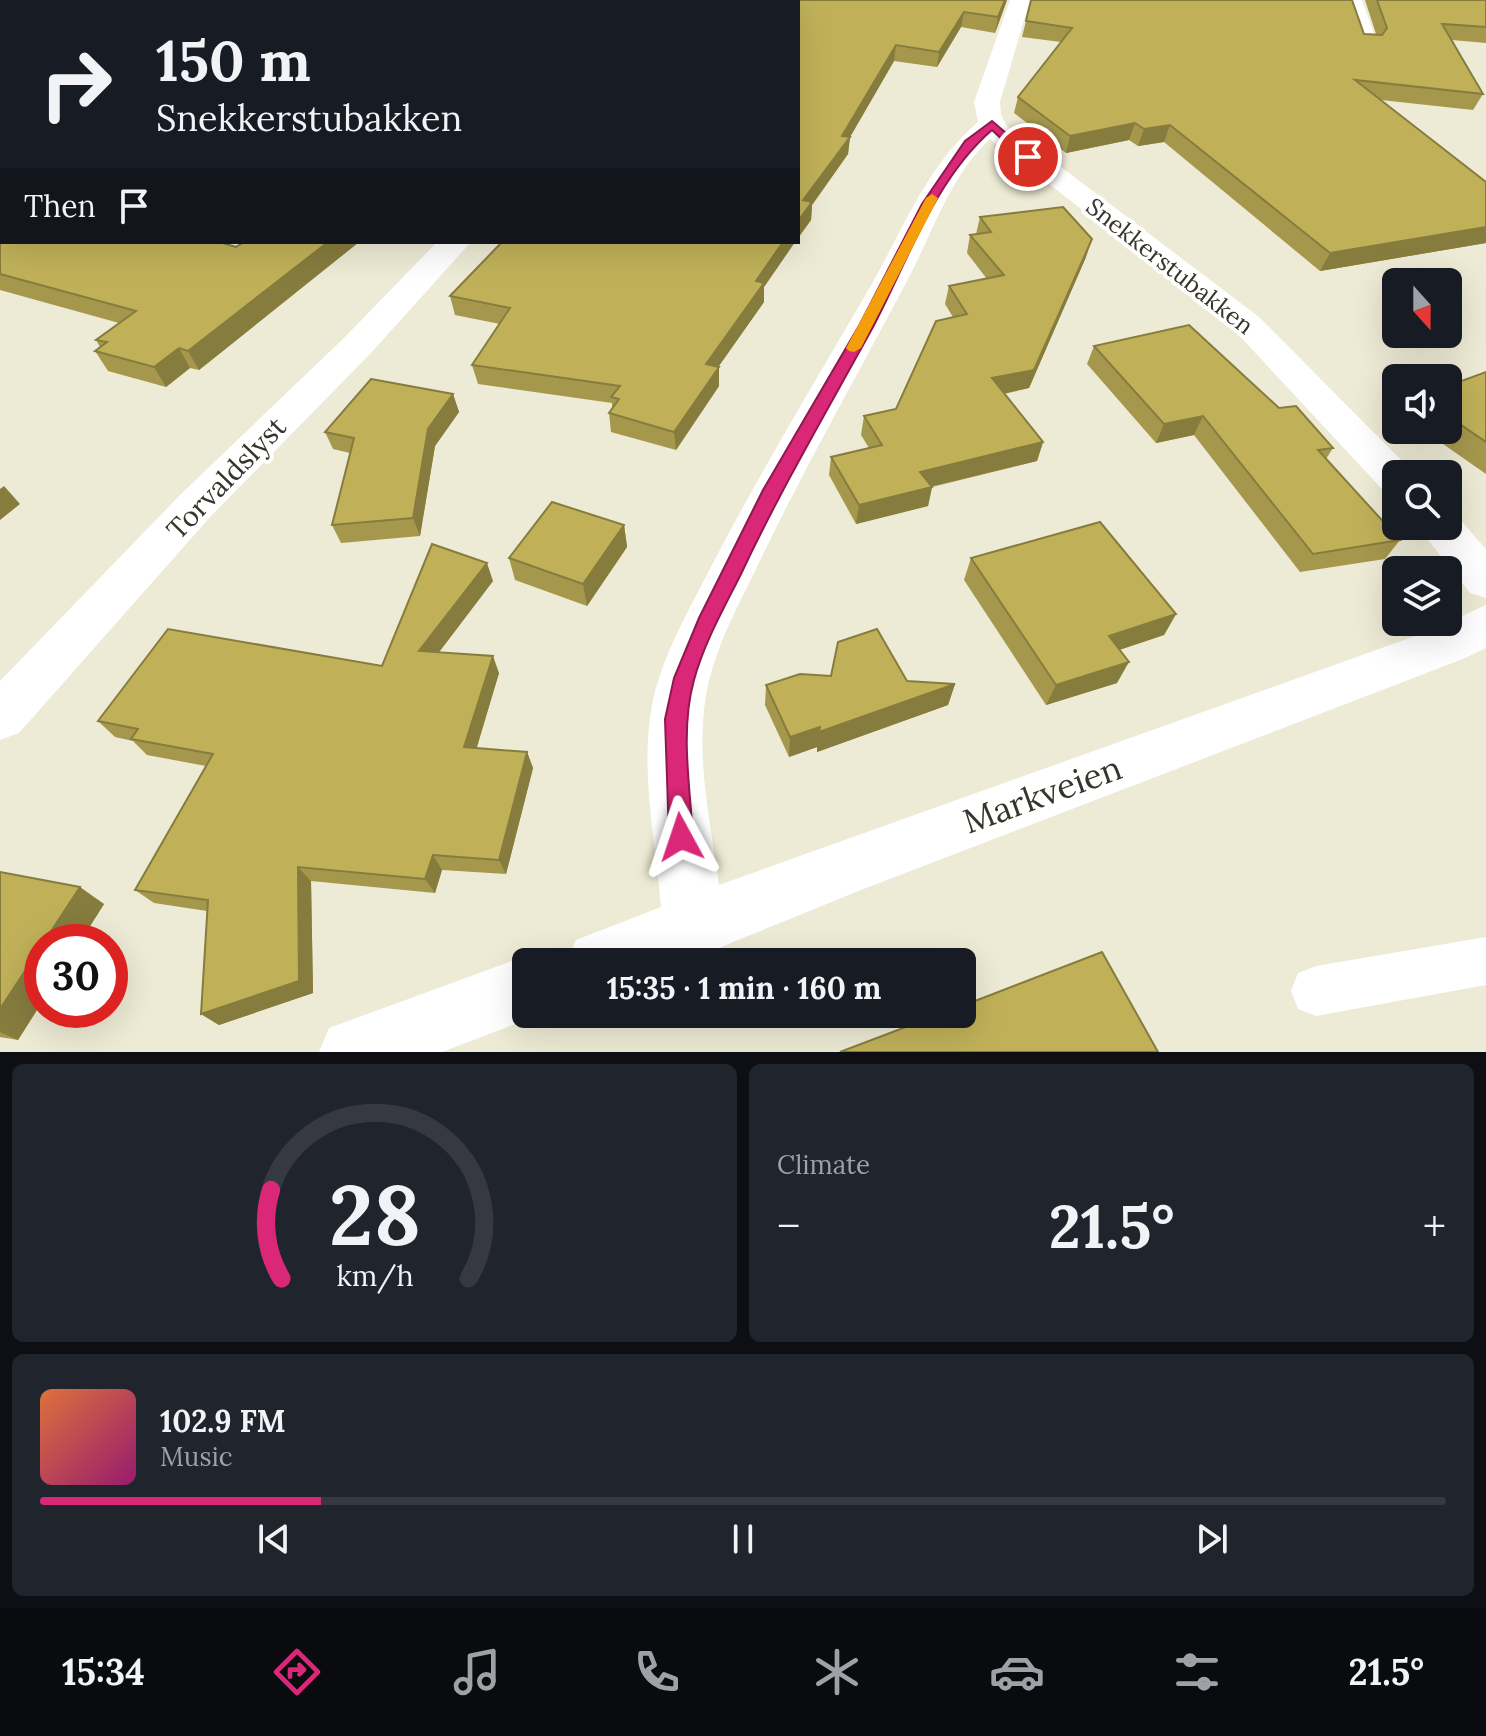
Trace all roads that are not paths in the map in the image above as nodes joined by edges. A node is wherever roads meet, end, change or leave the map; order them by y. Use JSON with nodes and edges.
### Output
{"nodes":[{"id":1,"x":1020,"y":0,"type":"edge"},
{"id":2,"x":1352,"y":0,"type":"edge"},
{"id":3,"x":1366,"y":42,"type":"edge"},
{"id":4,"x":992,"y":124,"type":"junction"},
{"id":5,"x":453,"y":244,"type":"edge"},
{"id":6,"x":1382,"y":464,"type":"edge"},
{"id":7,"x":1451,"y":540,"type":"edge"},
{"id":8,"x":1486,"y":580,"type":"edge"},
{"id":9,"x":1486,"y":625,"type":"edge"},
{"id":10,"x":0,"y":717,"type":"edge"},
{"id":11,"x":694,"y":927,"type":"junction"},
{"id":12,"x":636,"y":948,"type":"edge"},
{"id":13,"x":1486,"y":961,"type":"edge"},
{"id":14,"x":1316,"y":991,"type":"dead end"},
{"id":15,"x":512,"y":993,"type":"edge"},
{"id":16,"x":353,"y":1052,"type":"edge"}],
"edges":[{"from":1,"to":4,"type":"street"},
{"from":2,"to":3,"type":"street"},
{"from":4,"to":6,"type":"street","name":"Snekkerstubakken"},
{"from":4,"to":11,"type":"street"},
{"from":5,"to":10,"type":"street","name":"Torvaldslyst"},
{"from":7,"to":8,"type":"street"},
{"from":9,"to":11,"type":"street","name":"Markveien"},
{"from":11,"to":12,"type":"street","name":"Markveien"},
{"from":13,"to":14,"type":"lane"},
{"from":15,"to":16,"type":"street"}]}
